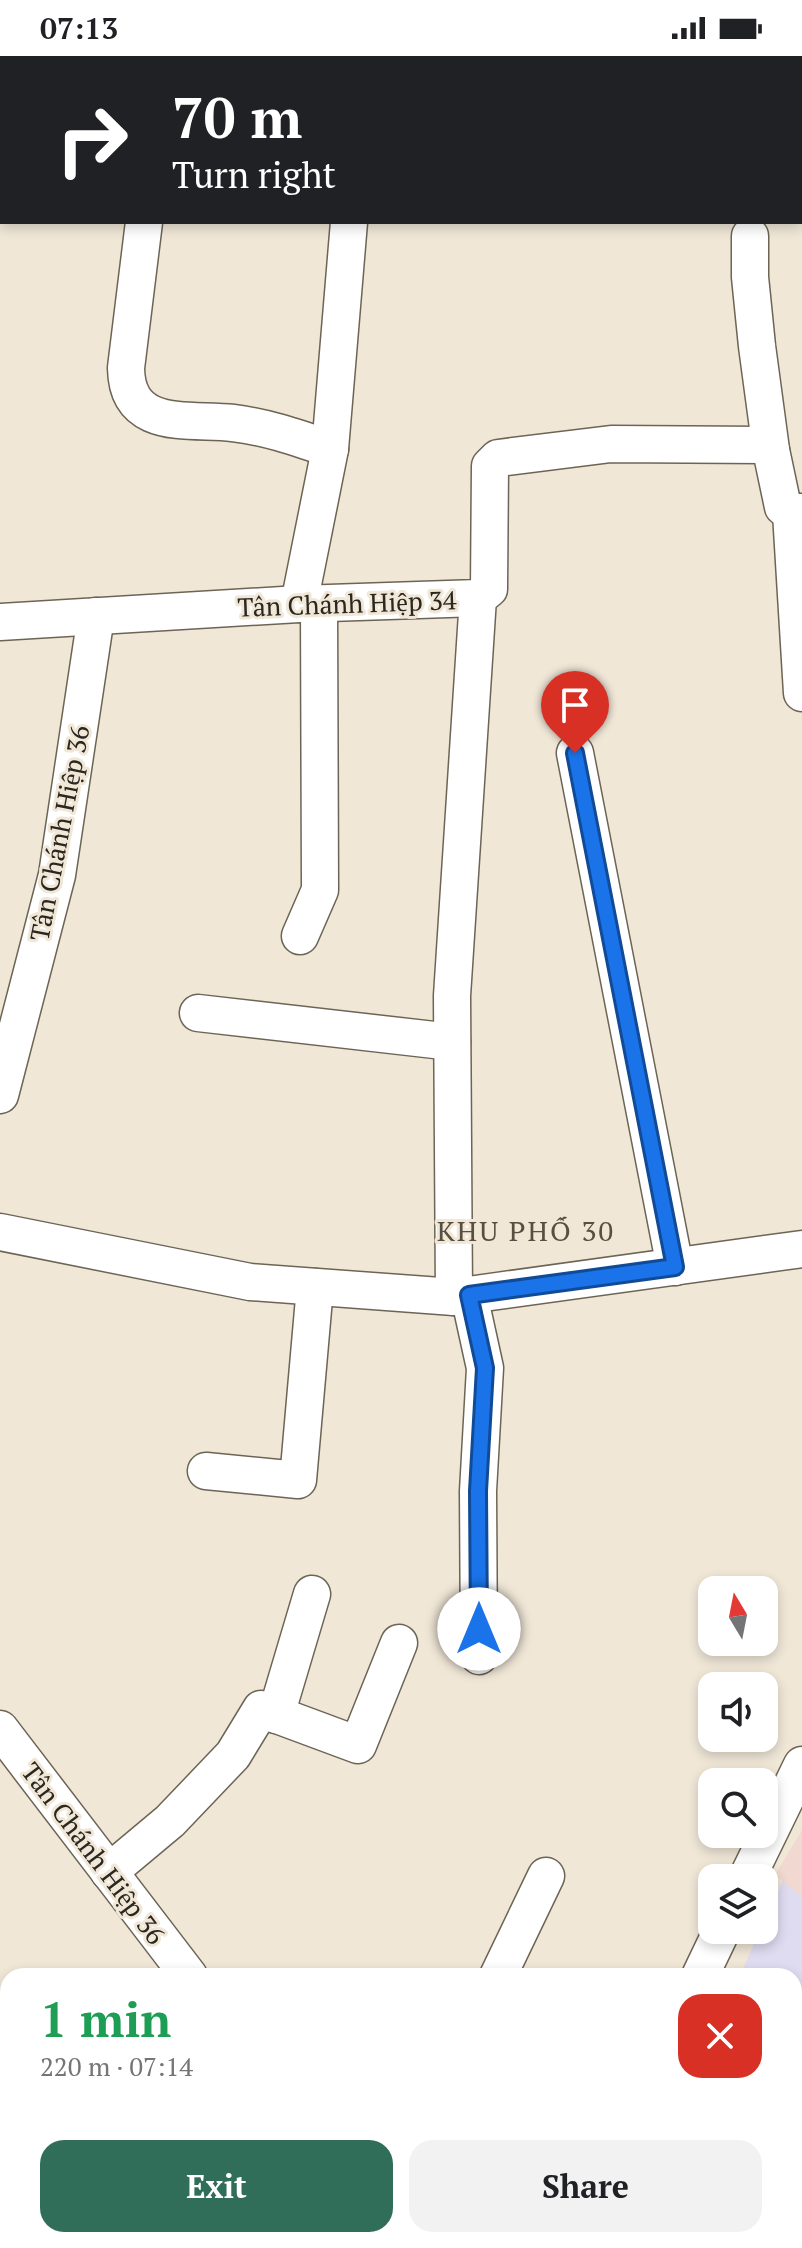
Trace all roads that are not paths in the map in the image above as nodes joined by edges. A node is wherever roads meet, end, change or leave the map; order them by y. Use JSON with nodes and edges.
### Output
{"nodes":[{"id":1,"x":144,"y":224,"type":"edge"},
{"id":2,"x":349,"y":224,"type":"edge"},
{"id":3,"x":750,"y":236,"type":"dead end"},
{"id":4,"x":330,"y":449,"type":"junction"},
{"id":5,"x":771,"y":450,"type":"junction"},
{"id":6,"x":796,"y":512,"type":"edge"},
{"id":7,"x":478,"y":598,"type":"junction"},
{"id":8,"x":309,"y":605,"type":"junction"},
{"id":9,"x":96,"y":616,"type":"junction"},
{"id":10,"x":0,"y":622,"type":"edge"},
{"id":11,"x":802,"y":693,"type":"edge"},
{"id":12,"x":575,"y":753,"type":"dead end"},
{"id":13,"x":300,"y":936,"type":"dead end"},
{"id":14,"x":198,"y":1013,"type":"dead end"},
{"id":15,"x":452,"y":1042,"type":"junction"},
{"id":16,"x":0,"y":1095,"type":"edge"},
{"id":17,"x":0,"y":1232,"type":"edge"},
{"id":18,"x":802,"y":1249,"type":"edge"},
{"id":19,"x":675,"y":1267,"type":"junction"},
{"id":20,"x":315,"y":1287,"type":"junction"},
{"id":21,"x":462,"y":1296,"type":"junction"},
{"id":22,"x":206,"y":1471,"type":"dead end"},
{"id":23,"x":312,"y":1594,"type":"dead end"},
{"id":24,"x":399,"y":1643,"type":"dead end"},
{"id":25,"x":479,"y":1656,"type":"dead end"},
{"id":26,"x":276,"y":1715,"type":"junction"},
{"id":27,"x":0,"y":1729,"type":"edge"},
{"id":28,"x":802,"y":1765,"type":"edge"},
{"id":29,"x":754,"y":1864,"type":"edge"},
{"id":30,"x":109,"y":1872,"type":"junction"},
{"id":31,"x":546,"y":1876,"type":"dead end"},
{"id":32,"x":715,"y":1944,"type":"edge"},
{"id":33,"x":183,"y":1968,"type":"edge"},
{"id":34,"x":502,"y":1968,"type":"edge"},
{"id":35,"x":704,"y":1968,"type":"edge"}],
"edges":[{"from":1,"to":4,"type":"street"},
{"from":2,"to":4,"type":"street"},
{"from":3,"to":5,"type":"street"},
{"from":4,"to":8,"type":"street"},
{"from":5,"to":6,"type":"street"},
{"from":5,"to":7,"type":"street","name":"Tân Chánh Hiệp 34"},
{"from":6,"to":11,"type":"street"},
{"from":7,"to":8,"type":"street","name":"Tân Chánh Hiệp 34"},
{"from":7,"to":15,"type":"street"},
{"from":8,"to":9,"type":"street","name":"Tân Chánh Hiệp 34"},
{"from":8,"to":13,"type":"street"},
{"from":9,"to":10,"type":"street","name":"Tân Chánh Hiệp 34"},
{"from":9,"to":16,"type":"street","name":"Tân Chánh Hiệp 36"},
{"from":12,"to":19,"type":"street"},
{"from":14,"to":15,"type":"street"},
{"from":15,"to":21,"type":"street"},
{"from":17,"to":20,"type":"street"},
{"from":18,"to":19,"type":"street"},
{"from":19,"to":21,"type":"street"},
{"from":20,"to":21,"type":"street"},
{"from":20,"to":22,"type":"street"},
{"from":21,"to":25,"type":"street"},
{"from":23,"to":26,"type":"street"},
{"from":24,"to":26,"type":"street"},
{"from":26,"to":30,"type":"street"},
{"from":27,"to":30,"type":"street","name":"Tân Chánh Hiệp 36"},
{"from":28,"to":29,"type":"street"},
{"from":30,"to":33,"type":"street","name":"Tân Chánh Hiệp 36"},
{"from":31,"to":34,"type":"street"},
{"from":32,"to":35,"type":"street"}]}
